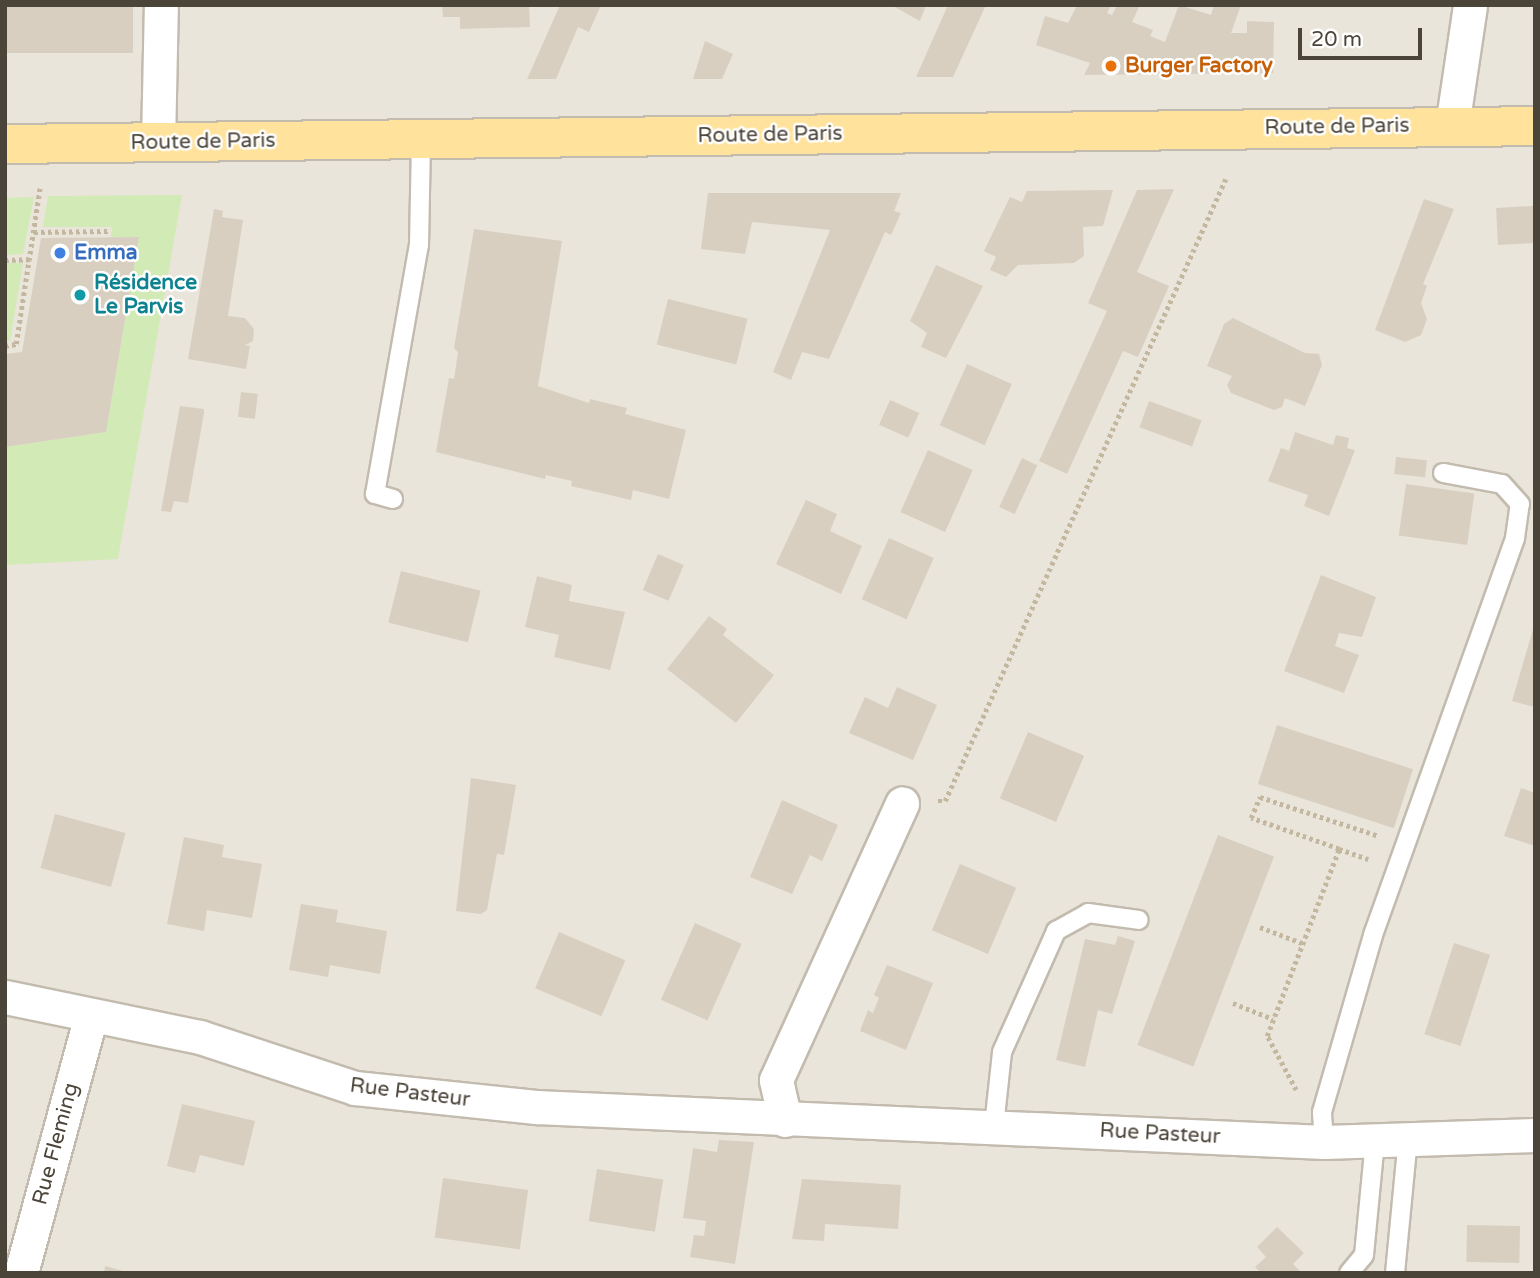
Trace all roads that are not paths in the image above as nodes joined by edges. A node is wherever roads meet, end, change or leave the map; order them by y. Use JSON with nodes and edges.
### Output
{"nodes":[{"id":1,"x":161,"y":5,"type":"edge"},
{"id":2,"x":1470,"y":5,"type":"edge"},
{"id":3,"x":1452,"y":126,"type":"junction"},
{"id":4,"x":1535,"y":126,"type":"edge"},
{"id":5,"x":421,"y":140,"type":"junction"},
{"id":6,"x":158,"y":143,"type":"junction"},
{"id":7,"x":5,"y":144,"type":"edge"},
{"id":8,"x":1443,"y":473,"type":"dead end"},
{"id":9,"x":393,"y":499,"type":"dead end"},
{"id":10,"x":902,"y":803,"type":"road end"},
{"id":11,"x":1139,"y":920,"type":"dead end"},
{"id":12,"x":5,"y":997,"type":"edge"},
{"id":13,"x":91,"y":1016,"type":"junction"},
{"id":14,"x":785,"y":1120,"type":"junction"},
{"id":15,"x":994,"y":1126,"type":"junction"},
{"id":16,"x":1323,"y":1127,"type":"junction"},
{"id":17,"x":1535,"y":1135,"type":"edge"},
{"id":18,"x":1408,"y":1139,"type":"junction"},
{"id":19,"x":1375,"y":1140,"type":"junction"},
{"id":20,"x":21,"y":1273,"type":"edge"},
{"id":21,"x":1349,"y":1273,"type":"edge"},
{"id":22,"x":1395,"y":1273,"type":"edge"}],
"edges":[{"from":1,"to":6,"type":"street"},
{"from":2,"to":3,"type":"street"},
{"from":3,"to":4,"type":"main road","name":"Route de Paris"},
{"from":3,"to":5,"type":"main road","name":"Route de Paris"},
{"from":5,"to":6,"type":"main road","name":"Route de Paris"},
{"from":5,"to":9,"type":"lane"},
{"from":6,"to":7,"type":"main road","name":"Route de Paris"},
{"from":8,"to":16,"type":"lane"},
{"from":10,"to":14,"type":"street"},
{"from":11,"to":15,"type":"lane"},
{"from":12,"to":13,"type":"street","name":"Rue Pasteur"},
{"from":13,"to":14,"type":"street","name":"Rue Pasteur"},
{"from":13,"to":20,"type":"street","name":"Rue Fleming"},
{"from":14,"to":15,"type":"street","name":"Rue Pasteur"},
{"from":15,"to":16,"type":"street","name":"Rue Pasteur"},
{"from":16,"to":19,"type":"street","name":"Rue Pasteur"},
{"from":17,"to":18,"type":"street","name":"Rue Pasteur"},
{"from":18,"to":19,"type":"street","name":"Rue Pasteur"},
{"from":18,"to":22,"type":"lane"},
{"from":19,"to":21,"type":"lane"}]}
